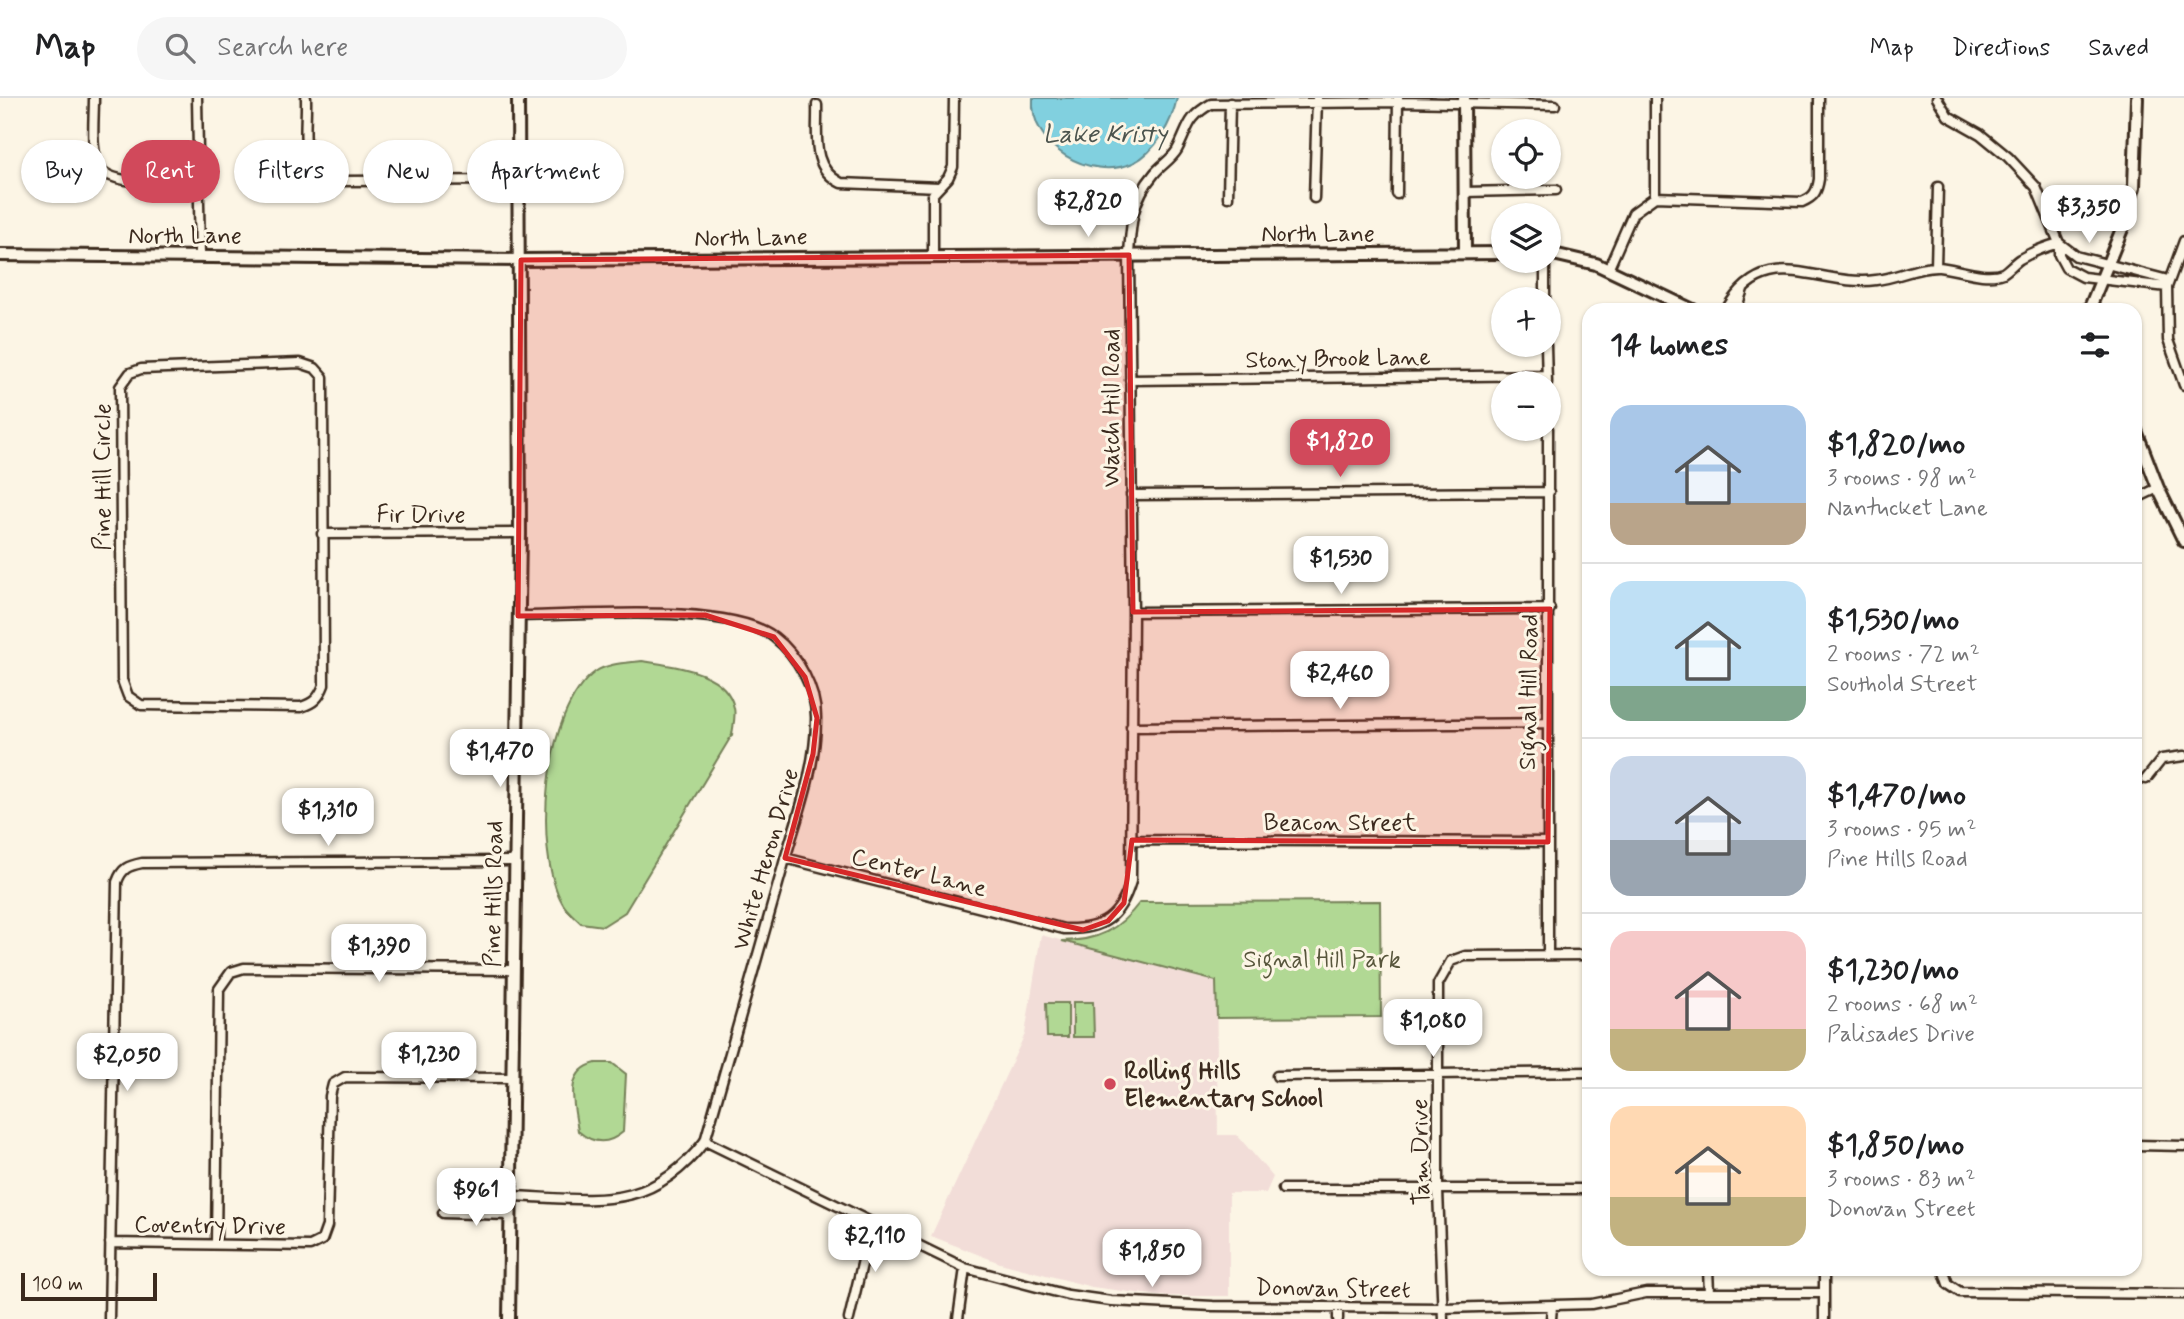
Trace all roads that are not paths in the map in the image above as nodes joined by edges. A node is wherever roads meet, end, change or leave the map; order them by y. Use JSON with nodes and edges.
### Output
{"nodes":[{"id":1,"x":94,"y":98,"type":"edge"},
{"id":2,"x":197,"y":98,"type":"edge"},
{"id":3,"x":306,"y":98,"type":"edge"},
{"id":4,"x":519,"y":98,"type":"edge"},
{"id":5,"x":954,"y":98,"type":"edge"},
{"id":6,"x":1656,"y":98,"type":"edge"},
{"id":7,"x":1819,"y":98,"type":"edge"},
{"id":8,"x":1937,"y":98,"type":"edge"},
{"id":9,"x":2137,"y":98,"type":"edge"},
{"id":10,"x":1317,"y":100,"type":"edge"},
{"id":11,"x":1398,"y":100,"type":"edge"},
{"id":12,"x":1464,"y":102,"type":"edge"},
{"id":13,"x":1230,"y":103,"type":"junction"},
{"id":14,"x":817,"y":105,"type":"dead end"},
{"id":15,"x":1555,"y":105,"type":"dead end"},
{"id":16,"x":198,"y":140,"type":"edge"},
{"id":17,"x":520,"y":140,"type":"edge"},
{"id":18,"x":121,"y":180,"type":"edge"},
{"id":19,"x":467,"y":180,"type":"edge"},
{"id":20,"x":939,"y":187,"type":"junction"},
{"id":21,"x":1938,"y":187,"type":"dead end"},
{"id":22,"x":1556,"y":190,"type":"dead end"},
{"id":23,"x":1464,"y":192,"type":"junction"},
{"id":24,"x":1397,"y":194,"type":"dead end"},
{"id":25,"x":1228,"y":197,"type":"dead end"},
{"id":26,"x":1656,"y":197,"type":"junction"},
{"id":27,"x":1314,"y":198,"type":"dead end"},
{"id":28,"x":199,"y":203,"type":"edge"},
{"id":29,"x":520,"y":203,"type":"edge"},
{"id":30,"x":2184,"y":242,"type":"edge"},
{"id":31,"x":2059,"y":243,"type":"junction"},
{"id":32,"x":1465,"y":253,"type":"junction"},
{"id":33,"x":1491,"y":253,"type":"edge"},
{"id":34,"x":0,"y":255,"type":"edge"},
{"id":35,"x":1129,"y":255,"type":"junction"},
{"id":36,"x":1561,"y":255,"type":"edge"},
{"id":37,"x":200,"y":256,"type":"junction"},
{"id":38,"x":933,"y":256,"type":"junction"},
{"id":39,"x":521,"y":260,"type":"junction"},
{"id":40,"x":1936,"y":267,"type":"junction"},
{"id":41,"x":2108,"y":267,"type":"junction"},
{"id":42,"x":1608,"y":270,"type":"junction"},
{"id":43,"x":2102,"y":280,"type":"junction"},
{"id":44,"x":2167,"y":283,"type":"junction"},
{"id":45,"x":1743,"y":289,"type":"junction"},
{"id":46,"x":1673,"y":303,"type":"edge"},
{"id":47,"x":1732,"y":303,"type":"edge"},
{"id":48,"x":1738,"y":303,"type":"edge"},
{"id":49,"x":2092,"y":303,"type":"edge"},
{"id":50,"x":1491,"y":379,"type":"edge"},
{"id":51,"x":1130,"y":380,"type":"junction"},
{"id":52,"x":2184,"y":385,"type":"edge"},
{"id":53,"x":1548,"y":441,"type":"edge"},
{"id":54,"x":2142,"y":446,"type":"edge"},
{"id":55,"x":2158,"y":488,"type":"junction"},
{"id":56,"x":1549,"y":492,"type":"junction"},
{"id":57,"x":1131,"y":495,"type":"junction"},
{"id":58,"x":2142,"y":496,"type":"edge"},
{"id":59,"x":520,"y":533,"type":"junction"},
{"id":60,"x":322,"y":534,"type":"junction"},
{"id":61,"x":2184,"y":541,"type":"edge"},
{"id":62,"x":1550,"y":609,"type":"junction"},
{"id":63,"x":1133,"y":612,"type":"junction"},
{"id":64,"x":518,"y":615,"type":"junction"},
{"id":65,"x":1548,"y":723,"type":"junction"},
{"id":66,"x":1131,"y":727,"type":"junction"},
{"id":67,"x":2184,"y":756,"type":"edge"},
{"id":68,"x":2146,"y":779,"type":"dead end"},
{"id":69,"x":1132,"y":840,"type":"junction"},
{"id":70,"x":1548,"y":842,"type":"junction"},
{"id":71,"x":785,"y":858,"type":"junction"},
{"id":72,"x":515,"y":861,"type":"junction"},
{"id":73,"x":1043,"y":924,"type":"joint"},
{"id":74,"x":1548,"y":955,"type":"junction"},
{"id":75,"x":1582,"y":955,"type":"edge"},
{"id":76,"x":513,"y":970,"type":"junction"},
{"id":77,"x":1582,"y":1072,"type":"edge"},
{"id":78,"x":1438,"y":1073,"type":"junction"},
{"id":79,"x":1278,"y":1076,"type":"dead end"},
{"id":80,"x":512,"y":1078,"type":"junction"},
{"id":81,"x":705,"y":1141,"type":"junction"},
{"id":82,"x":2142,"y":1145,"type":"edge"},
{"id":83,"x":2184,"y":1146,"type":"edge"},
{"id":84,"x":1283,"y":1189,"type":"dead end"},
{"id":85,"x":1582,"y":1189,"type":"edge"},
{"id":86,"x":1438,"y":1191,"type":"junction"},
{"id":87,"x":510,"y":1196,"type":"junction"},
{"id":88,"x":443,"y":1213,"type":"dead end"},
{"id":89,"x":510,"y":1215,"type":"junction"},
{"id":90,"x":872,"y":1222,"type":"junction"},
{"id":91,"x":110,"y":1243,"type":"junction"},
{"id":92,"x":216,"y":1244,"type":"junction"},
{"id":93,"x":965,"y":1268,"type":"junction"},
{"id":94,"x":1708,"y":1276,"type":"edge"},
{"id":95,"x":1824,"y":1276,"type":"edge"},
{"id":96,"x":1945,"y":1276,"type":"edge"},
{"id":97,"x":1709,"y":1293,"type":"junction"},
{"id":98,"x":1824,"y":1293,"type":"junction"},
{"id":99,"x":2184,"y":1294,"type":"edge"},
{"id":100,"x":1552,"y":1306,"type":"junction"},
{"id":101,"x":1338,"y":1307,"type":"junction"},
{"id":102,"x":1443,"y":1308,"type":"junction"},
{"id":103,"x":109,"y":1319,"type":"edge"},
{"id":104,"x":509,"y":1319,"type":"edge"},
{"id":105,"x":849,"y":1319,"type":"edge"},
{"id":106,"x":958,"y":1319,"type":"edge"},
{"id":107,"x":1338,"y":1319,"type":"edge"},
{"id":108,"x":1443,"y":1319,"type":"edge"},
{"id":109,"x":1551,"y":1319,"type":"edge"},
{"id":110,"x":1824,"y":1319,"type":"edge"}],
"edges":[{"from":1,"to":18,"type":"street"},
{"from":2,"to":16,"type":"street"},
{"from":3,"to":19,"type":"street"},
{"from":4,"to":17,"type":"street","name":"Pine Hills Road"},
{"from":5,"to":20,"type":"street"},
{"from":6,"to":26,"type":"street"},
{"from":7,"to":26,"type":"street"},
{"from":8,"to":31,"type":"street"},
{"from":9,"to":41,"type":"street"},
{"from":10,"to":11,"type":"street","name":"Watch Hill Road"},
{"from":10,"to":13,"type":"street","name":"Watch Hill Road"},
{"from":10,"to":27,"type":"street"},
{"from":11,"to":12,"type":"street","name":"Watch Hill Road"},
{"from":11,"to":24,"type":"street"},
{"from":12,"to":15,"type":"street","name":"Watch Hill Road"},
{"from":12,"to":23,"type":"street"},
{"from":13,"to":25,"type":"street"},
{"from":13,"to":35,"type":"street","name":"Watch Hill Road"},
{"from":14,"to":20,"type":"street"},
{"from":20,"to":38,"type":"street"},
{"from":21,"to":40,"type":"street"},
{"from":22,"to":23,"type":"street"},
{"from":23,"to":32,"type":"street"},
{"from":26,"to":42,"type":"street"},
{"from":28,"to":37,"type":"street"},
{"from":29,"to":39,"type":"street","name":"Pine Hills Road"},
{"from":30,"to":44,"type":"street"},
{"from":31,"to":40,"type":"street"},
{"from":31,"to":41,"type":"street"},
{"from":31,"to":43,"type":"street"},
{"from":32,"to":33,"type":"street","name":"North Lane"},
{"from":32,"to":35,"type":"street","name":"North Lane"},
{"from":34,"to":37,"type":"street","name":"North Lane"},
{"from":35,"to":38,"type":"street","name":"North Lane"},
{"from":35,"to":51,"type":"street","name":"Watch Hill Road"},
{"from":36,"to":42,"type":"street"},
{"from":37,"to":39,"type":"street","name":"North Lane"},
{"from":38,"to":39,"type":"street","name":"North Lane"},
{"from":39,"to":59,"type":"street","name":"Pine Hills Road"},
{"from":40,"to":45,"type":"street"},
{"from":41,"to":43,"type":"street"},
{"from":41,"to":44,"type":"street"},
{"from":42,"to":46,"type":"street"},
{"from":43,"to":44,"type":"street"},
{"from":43,"to":49,"type":"street"},
{"from":44,"to":52,"type":"street"},
{"from":45,"to":47,"type":"street"},
{"from":45,"to":48,"type":"street"},
{"from":50,"to":51,"type":"street","name":"Stony Brook Lane"},
{"from":51,"to":57,"type":"street","name":"Watch Hill Road"},
{"from":53,"to":56,"type":"street","name":"Signal Hill Road"},
{"from":54,"to":55,"type":"street"},
{"from":55,"to":58,"type":"street"},
{"from":55,"to":61,"type":"street"},
{"from":56,"to":57,"type":"street"},
{"from":56,"to":62,"type":"street","name":"Signal Hill Road"},
{"from":57,"to":63,"type":"street","name":"Watch Hill Road"},
{"from":59,"to":60,"type":"street","name":"Fir Drive"},
{"from":59,"to":64,"type":"street","name":"Pine Hills Road"},
{"from":60,"to":60,"type":"street","name":"Pine Hill Circle"},
{"from":62,"to":63,"type":"street"},
{"from":62,"to":65,"type":"street","name":"Signal Hill Road"},
{"from":63,"to":66,"type":"street","name":"Watch Hill Road"},
{"from":64,"to":71,"type":"street","name":"White Heron Drive"},
{"from":64,"to":72,"type":"street","name":"Pine Hills Road"},
{"from":65,"to":66,"type":"street"},
{"from":65,"to":70,"type":"street","name":"Signal Hill Road"},
{"from":66,"to":69,"type":"street","name":"Watch Hill Road"},
{"from":67,"to":68,"type":"street"},
{"from":69,"to":70,"type":"street","name":"Beacon Street"},
{"from":69,"to":73,"type":"street","name":"Watch Hill Road"},
{"from":70,"to":74,"type":"street","name":"Signal Hill Road"},
{"from":71,"to":73,"type":"street","name":"Center Lane"},
{"from":71,"to":81,"type":"street","name":"White Heron Drive"},
{"from":72,"to":76,"type":"street","name":"Pine Hills Road"},
{"from":72,"to":91,"type":"street"},
{"from":74,"to":75,"type":"street"},
{"from":74,"to":78,"type":"street","name":"Tam Drive"},
{"from":76,"to":80,"type":"street","name":"Pine Hills Road"},
{"from":76,"to":92,"type":"street"},
{"from":77,"to":78,"type":"street"},
{"from":78,"to":79,"type":"street"},
{"from":78,"to":86,"type":"street","name":"Tam Drive"},
{"from":80,"to":87,"type":"street","name":"Pine Hills Road"},
{"from":80,"to":92,"type":"street","name":"Coventry Drive"},
{"from":81,"to":87,"type":"street","name":"White Heron Drive"},
{"from":81,"to":90,"type":"street","name":"Donovan Street"},
{"from":82,"to":83,"type":"street"},
{"from":84,"to":86,"type":"street"},
{"from":85,"to":86,"type":"street"},
{"from":86,"to":102,"type":"street","name":"Tam Drive"},
{"from":87,"to":89,"type":"street","name":"Pine Hills Road"},
{"from":88,"to":89,"type":"street"},
{"from":89,"to":104,"type":"street","name":"Pine Hills Road"},
{"from":90,"to":93,"type":"street","name":"Donovan Street"},
{"from":90,"to":105,"type":"street"},
{"from":91,"to":92,"type":"street","name":"Coventry Drive"},
{"from":91,"to":103,"type":"street"},
{"from":93,"to":101,"type":"street","name":"Donovan Street"},
{"from":93,"to":106,"type":"street"},
{"from":94,"to":97,"type":"street"},
{"from":95,"to":98,"type":"street"},
{"from":96,"to":99,"type":"street"},
{"from":97,"to":98,"type":"street","name":"Donovan Street"},
{"from":97,"to":100,"type":"street","name":"Donovan Street"},
{"from":98,"to":110,"type":"street"},
{"from":100,"to":102,"type":"street","name":"Donovan Street"},
{"from":100,"to":109,"type":"street"},
{"from":101,"to":102,"type":"street","name":"Donovan Street"},
{"from":101,"to":107,"type":"street"},
{"from":102,"to":108,"type":"street","name":"Tam Drive"}]}
